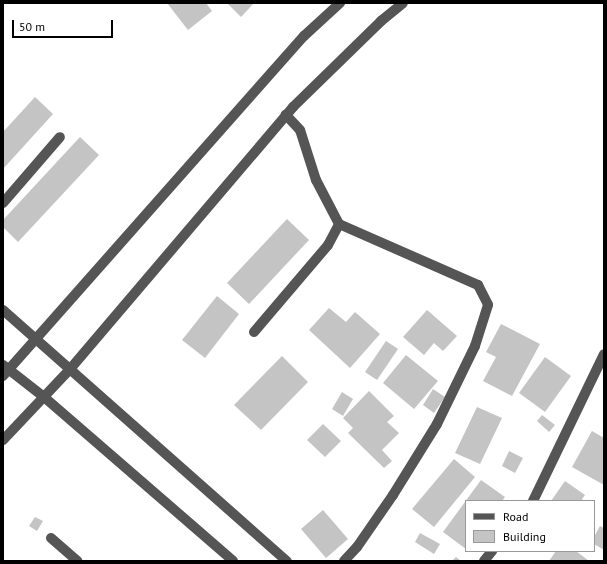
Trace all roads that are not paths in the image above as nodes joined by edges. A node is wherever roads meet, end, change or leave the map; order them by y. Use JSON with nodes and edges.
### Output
{"nodes":[{"id":1,"x":340,"y":3,"type":"edge"},
{"id":2,"x":403,"y":3,"type":"edge"},
{"id":3,"x":286,"y":115,"type":"junction"},
{"id":4,"x":60,"y":137,"type":"dead end"},
{"id":5,"x":3,"y":203,"type":"edge"},
{"id":6,"x":340,"y":224,"type":"junction"},
{"id":7,"x":3,"y":310,"type":"edge"},
{"id":8,"x":254,"y":332,"type":"dead end"},
{"id":9,"x":36,"y":338,"type":"junction"},
{"id":10,"x":604,"y":354,"type":"edge"},
{"id":11,"x":71,"y":368,"type":"junction"},
{"id":12,"x":5,"y":371,"type":"edge"},
{"id":13,"x":44,"y":397,"type":"junction"},
{"id":14,"x":3,"y":440,"type":"edge"},
{"id":15,"x":533,"y":500,"type":"edge"},
{"id":16,"x":51,"y":538,"type":"dead end"},
{"id":17,"x":491,"y":552,"type":"edge"},
{"id":18,"x":77,"y":561,"type":"edge"},
{"id":19,"x":233,"y":561,"type":"edge"},
{"id":20,"x":287,"y":561,"type":"edge"},
{"id":21,"x":344,"y":561,"type":"edge"},
{"id":22,"x":484,"y":561,"type":"edge"}],
"edges":[{"from":1,"to":9,"type":"street"},
{"from":2,"to":3,"type":"street"},
{"from":3,"to":6,"type":"street"},
{"from":3,"to":11,"type":"street"},
{"from":4,"to":5,"type":"street"},
{"from":6,"to":8,"type":"street"},
{"from":6,"to":21,"type":"street"},
{"from":7,"to":9,"type":"street"},
{"from":9,"to":11,"type":"street"},
{"from":9,"to":12,"type":"street"},
{"from":10,"to":15,"type":"street"},
{"from":11,"to":13,"type":"street"},
{"from":11,"to":20,"type":"street"},
{"from":12,"to":13,"type":"street"},
{"from":13,"to":14,"type":"street"},
{"from":13,"to":19,"type":"street"},
{"from":16,"to":18,"type":"street"},
{"from":17,"to":22,"type":"street"}]}
